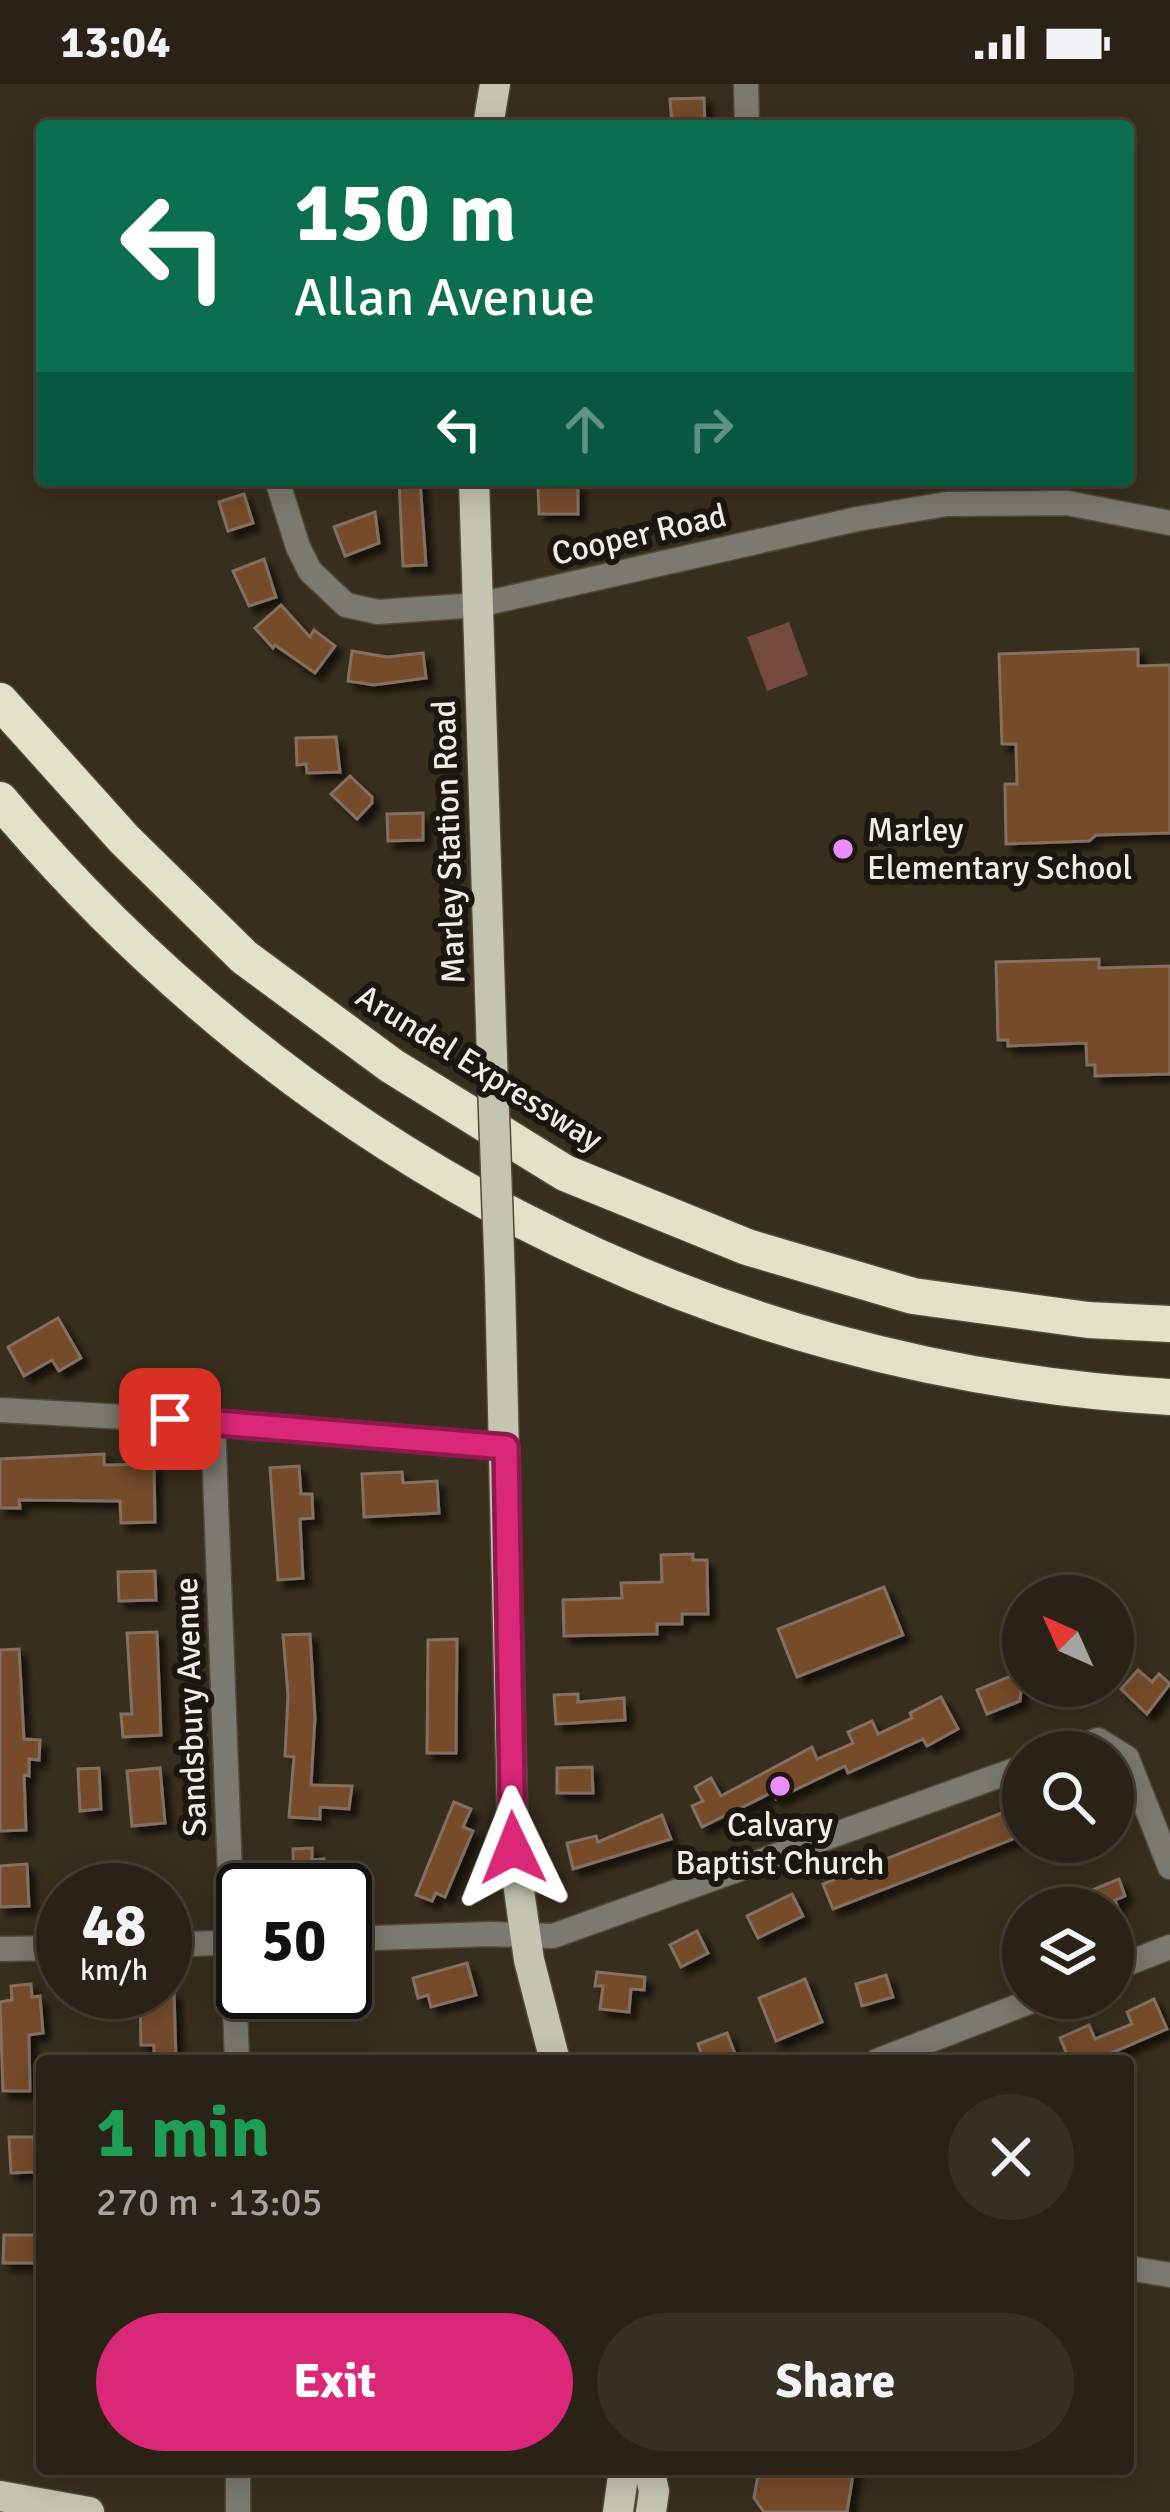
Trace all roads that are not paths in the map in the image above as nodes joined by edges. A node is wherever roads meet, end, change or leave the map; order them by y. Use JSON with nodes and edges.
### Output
{"nodes":[{"id":1,"x":496,"y":84,"type":"edge"},
{"id":2,"x":746,"y":84,"type":"edge"},
{"id":3,"x":489,"y":120,"type":"edge"},
{"id":4,"x":747,"y":120,"type":"edge"},
{"id":5,"x":279,"y":486,"type":"edge"},
{"id":6,"x":474,"y":486,"type":"edge"},
{"id":7,"x":1170,"y":524,"type":"edge"},
{"id":8,"x":478,"y":605,"type":"junction"},
{"id":9,"x":0,"y":701,"type":"edge"},
{"id":10,"x":0,"y":800,"type":"edge"},
{"id":11,"x":1170,"y":1324,"type":"edge"},
{"id":12,"x":1170,"y":1397,"type":"edge"},
{"id":13,"x":0,"y":1410,"type":"edge"},
{"id":14,"x":213,"y":1422,"type":"junction"},
{"id":15,"x":506,"y":1447,"type":"junction"},
{"id":16,"x":1002,"y":1775,"type":"edge"},
{"id":17,"x":1134,"y":1776,"type":"edge"},
{"id":18,"x":234,"y":1863,"type":"edge"},
{"id":19,"x":1170,"y":1867,"type":"edge"},
{"id":20,"x":524,"y":1935,"type":"junction"},
{"id":21,"x":372,"y":1938,"type":"edge"},
{"id":22,"x":1170,"y":1947,"type":"edge"},
{"id":23,"x":36,"y":1948,"type":"edge"},
{"id":24,"x":0,"y":1949,"type":"edge"},
{"id":25,"x":1134,"y":1961,"type":"edge"},
{"id":26,"x":1002,"y":2012,"type":"edge"},
{"id":27,"x":237,"y":2019,"type":"edge"},
{"id":28,"x":237,"y":2055,"type":"edge"},
{"id":29,"x":554,"y":2055,"type":"edge"},
{"id":30,"x":892,"y":2055,"type":"edge"},
{"id":31,"x":1134,"y":2269,"type":"edge"},
{"id":32,"x":1170,"y":2275,"type":"edge"},
{"id":33,"x":238,"y":2475,"type":"edge"},
{"id":34,"x":623,"y":2475,"type":"edge"},
{"id":35,"x":650,"y":2475,"type":"edge"},
{"id":36,"x":0,"y":2496,"type":"edge"},
{"id":37,"x":89,"y":2512,"type":"edge"},
{"id":38,"x":238,"y":2512,"type":"edge"},
{"id":39,"x":617,"y":2512,"type":"edge"},
{"id":40,"x":651,"y":2512,"type":"edge"}],
"edges":[{"from":1,"to":3,"type":"main road"},
{"from":2,"to":4,"type":"street"},
{"from":5,"to":8,"type":"street","name":"Cooper Road"},
{"from":6,"to":8,"type":"main road","name":"Marley Station Road"},
{"from":7,"to":8,"type":"street","name":"Cooper Road"},
{"from":8,"to":15,"type":"main road","name":"Marley Station Road","bridge":true},
{"from":9,"to":11,"type":"highway","name":"Arundel Expressway"},
{"from":10,"to":12,"type":"highway"},
{"from":13,"to":14,"type":"street"},
{"from":14,"to":15,"type":"street"},
{"from":14,"to":18,"type":"street","name":"Sandsbury Avenue"},
{"from":15,"to":20,"type":"main road","name":"Marley Station Road"},
{"from":16,"to":20,"type":"street"},
{"from":17,"to":19,"type":"street"},
{"from":20,"to":21,"type":"street"},
{"from":20,"to":29,"type":"main road","name":"Marley Station Road"},
{"from":22,"to":25,"type":"street"},
{"from":23,"to":24,"type":"street"},
{"from":26,"to":30,"type":"street"},
{"from":27,"to":28,"type":"street","name":"Sandsbury Avenue"},
{"from":31,"to":32,"type":"street"},
{"from":33,"to":38,"type":"street"},
{"from":34,"to":39,"type":"main road"},
{"from":35,"to":40,"type":"main road"},
{"from":36,"to":37,"type":"main road"}]}
